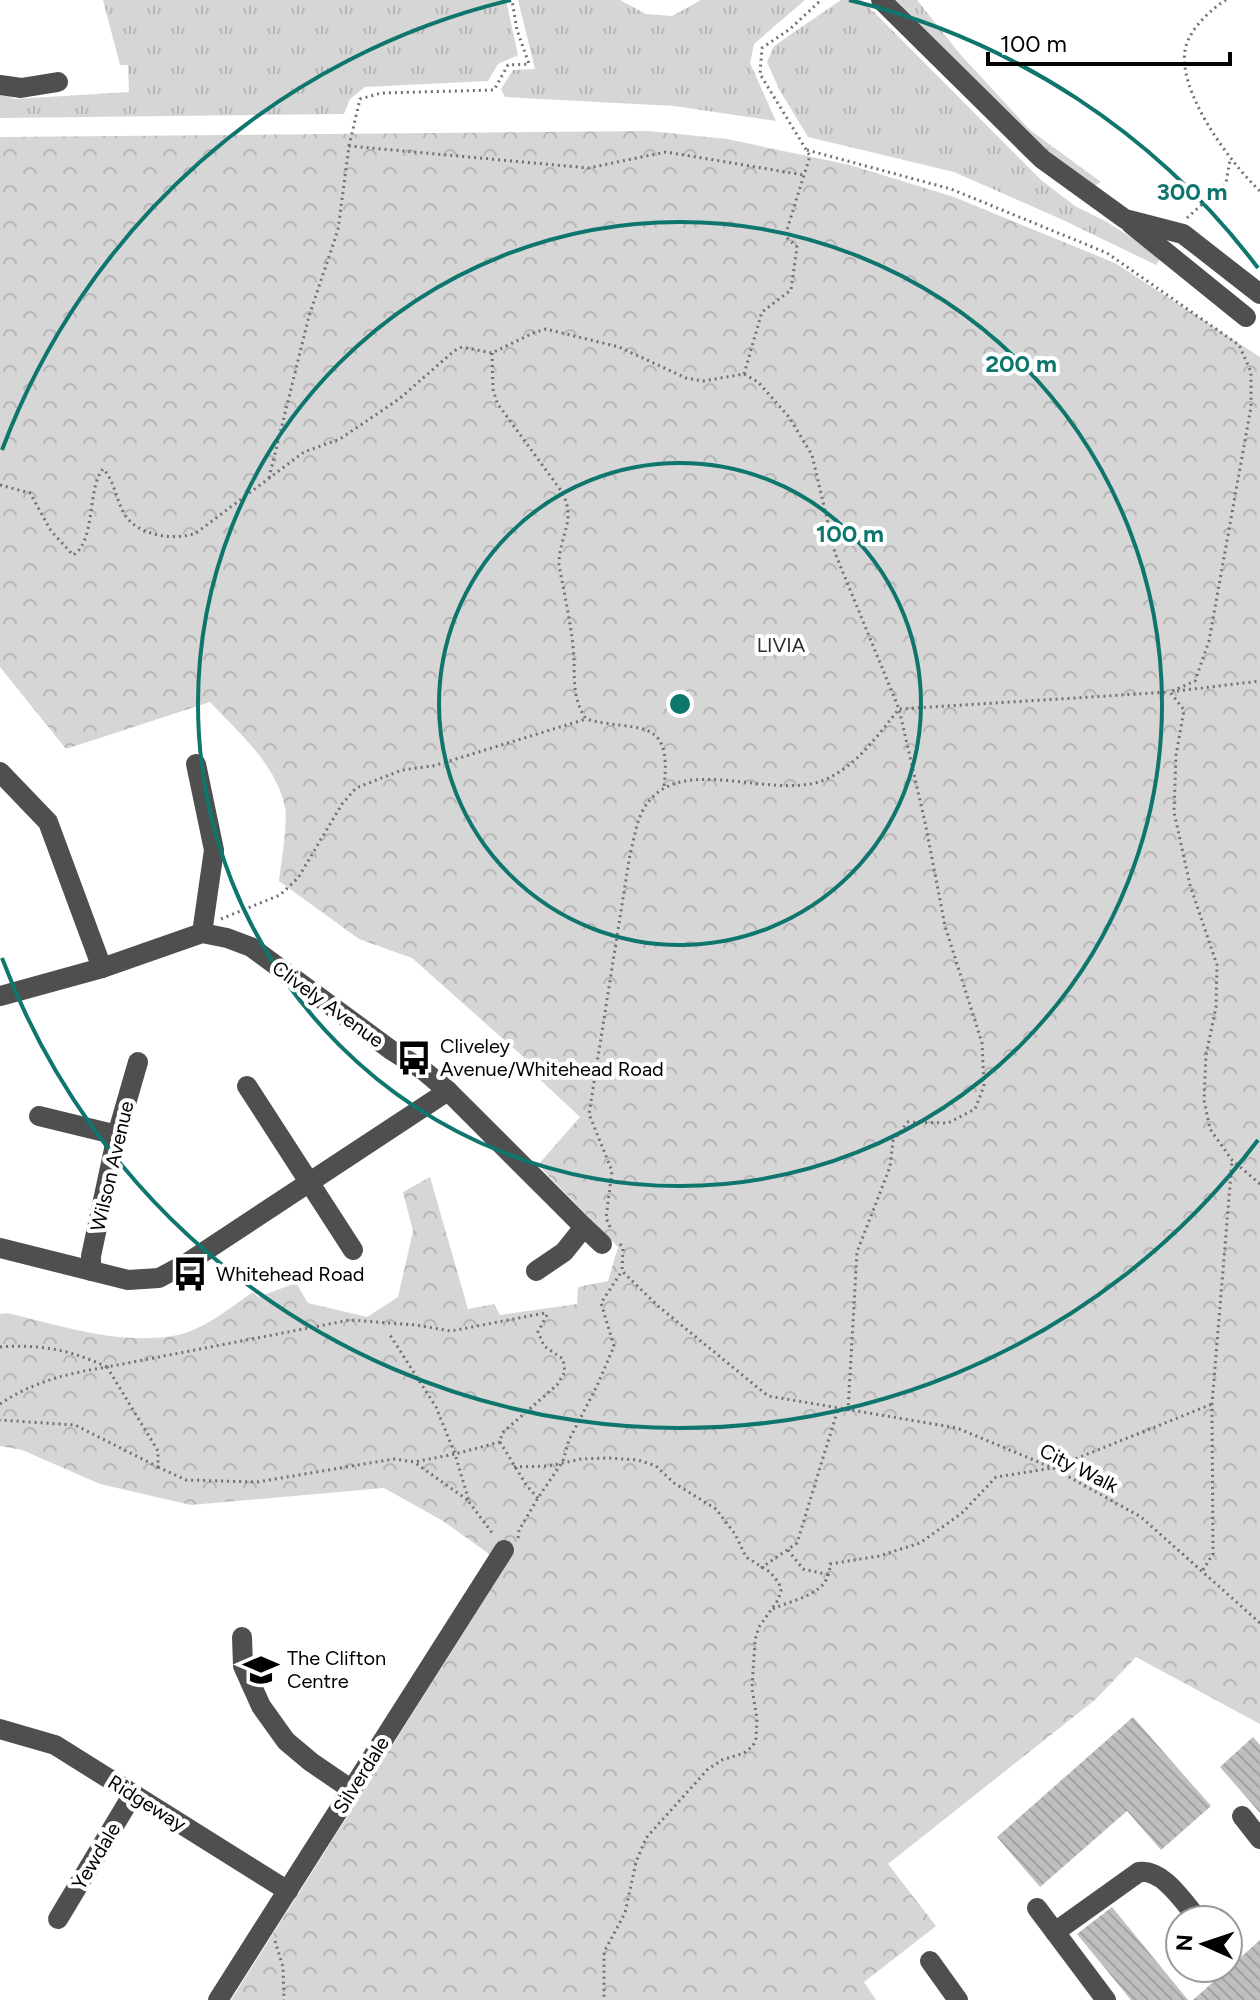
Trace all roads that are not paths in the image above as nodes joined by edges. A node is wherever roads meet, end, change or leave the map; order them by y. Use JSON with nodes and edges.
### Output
{"nodes":[{"id":1,"x":881,"y":0,"type":"edge"},
{"id":2,"x":58,"y":82,"type":"dead end"},
{"id":3,"x":0,"y":85,"type":"edge"},
{"id":4,"x":1125,"y":219,"type":"junction"},
{"id":5,"x":1260,"y":294,"type":"edge"},
{"id":6,"x":1246,"y":317,"type":"dead end"},
{"id":7,"x":196,"y":764,"type":"dead end"},
{"id":8,"x":0,"y":772,"type":"edge"},
{"id":9,"x":204,"y":929,"type":"junction"},
{"id":10,"x":102,"y":968,"type":"junction"},
{"id":11,"x":0,"y":996,"type":"edge"},
{"id":12,"x":138,"y":1062,"type":"dead end"},
{"id":13,"x":247,"y":1086,"type":"dead end"},
{"id":14,"x":448,"y":1091,"type":"junction"},
{"id":15,"x":39,"y":1116,"type":"dead end"},
{"id":16,"x":117,"y":1135,"type":"junction"},
{"id":17,"x":308,"y":1181,"type":"junction"},
{"id":18,"x":584,"y":1227,"type":"junction"},
{"id":19,"x":609,"y":1241,"type":"road end"},
{"id":20,"x":0,"y":1248,"type":"edge"},
{"id":21,"x":353,"y":1250,"type":"dead end"},
{"id":22,"x":91,"y":1271,"type":"junction"},
{"id":23,"x":536,"y":1271,"type":"dead end"},
{"id":24,"x":504,"y":1550,"type":"road end"},
{"id":25,"x":242,"y":1637,"type":"dead end"},
{"id":26,"x":0,"y":1729,"type":"edge"},
{"id":27,"x":352,"y":1790,"type":"junction"},
{"id":28,"x":133,"y":1794,"type":"junction"},
{"id":29,"x":1242,"y":1816,"type":"dead end"},
{"id":30,"x":1260,"y":1839,"type":"edge"},
{"id":31,"x":288,"y":1891,"type":"junction"},
{"id":32,"x":1185,"y":1904,"type":"edge"},
{"id":33,"x":1037,"y":1908,"type":"dead end"},
{"id":34,"x":58,"y":1919,"type":"dead end"},
{"id":35,"x":1055,"y":1932,"type":"junction"},
{"id":36,"x":930,"y":1961,"type":"dead end"},
{"id":37,"x":218,"y":2000,"type":"edge"},
{"id":38,"x":958,"y":2000,"type":"edge"},
{"id":39,"x":1106,"y":2000,"type":"edge"}],
"edges":[{"from":1,"to":4,"type":"street"},
{"from":2,"to":3,"type":"street"},
{"from":4,"to":5,"type":"street"},
{"from":4,"to":6,"type":"street"},
{"from":7,"to":9,"type":"street"},
{"from":8,"to":10,"type":"street"},
{"from":9,"to":10,"type":"street"},
{"from":9,"to":14,"type":"street","name":"Clively Avenue"},
{"from":10,"to":11,"type":"street"},
{"from":12,"to":16,"type":"street","name":"Wilson Avenue"},
{"from":13,"to":17,"type":"street"},
{"from":14,"to":17,"type":"street"},
{"from":14,"to":18,"type":"street","name":"Clively Avenue"},
{"from":15,"to":16,"type":"street"},
{"from":16,"to":22,"type":"street","name":"Wilson Avenue"},
{"from":17,"to":21,"type":"street"},
{"from":17,"to":22,"type":"street"},
{"from":18,"to":19,"type":"street","name":"Clively Avenue"},
{"from":18,"to":23,"type":"street"},
{"from":20,"to":22,"type":"street"},
{"from":24,"to":27,"type":"street","name":"Silverdale"},
{"from":25,"to":27,"type":"street"},
{"from":26,"to":28,"type":"street","name":"Ridgeway"},
{"from":27,"to":31,"type":"street","name":"Silverdale"},
{"from":28,"to":31,"type":"street","name":"Ridgeway"},
{"from":28,"to":34,"type":"street","name":"Yewdale"},
{"from":29,"to":30,"type":"street"},
{"from":31,"to":37,"type":"street","name":"Silverdale"},
{"from":32,"to":35,"type":"street"},
{"from":33,"to":35,"type":"street"},
{"from":35,"to":39,"type":"street"},
{"from":36,"to":38,"type":"street"}]}
